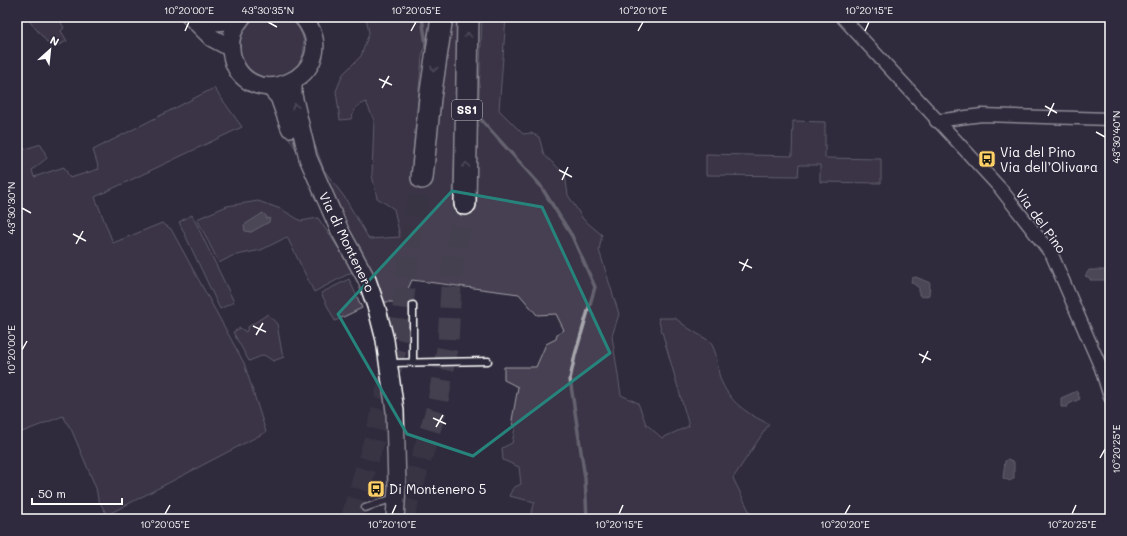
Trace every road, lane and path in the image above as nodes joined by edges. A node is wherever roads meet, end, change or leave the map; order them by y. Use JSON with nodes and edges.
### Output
{"nodes":[{"id":1,"x":192,"y":17,"type":"edge"},
{"id":2,"x":303,"y":17,"type":"edge"},
{"id":3,"x":319,"y":17,"type":"edge"},
{"id":4,"x":442,"y":17,"type":"edge"},
{"id":5,"x":468,"y":17,"type":"edge"},
{"id":6,"x":842,"y":17,"type":"edge"},
{"id":7,"x":241,"y":18,"type":"edge"},
{"id":8,"x":314,"y":37,"type":"junction"},
{"id":9,"x":231,"y":48,"type":"junction"},
{"id":10,"x":294,"y":82,"type":"junction"},
{"id":11,"x":270,"y":87,"type":"junction"},
{"id":12,"x":1110,"y":119,"type":"edge"},
{"id":13,"x":936,"y":121,"type":"junction"},
{"id":14,"x":308,"y":158,"type":"junction"},
{"id":15,"x":422,"y":178,"type":"tunnel mouth"},
{"id":16,"x":465,"y":204,"type":"tunnel mouth"},
{"id":17,"x":413,"y":306,"type":"dead end"},
{"id":18,"x":488,"y":361,"type":"dead end"},
{"id":19,"x":389,"y":363,"type":"junction"},
{"id":20,"x":413,"y":363,"type":"junction"},
{"id":21,"x":1110,"y":397,"type":"edge"},
{"id":22,"x":396,"y":498,"type":"junction"},
{"id":23,"x":365,"y":508,"type":"dead end"},
{"id":24,"x":395,"y":519,"type":"edge"}],
"edges":[{"from":1,"to":7,"type":"street"},
{"from":1,"to":9,"type":"street"},
{"from":2,"to":8,"type":"street"},
{"from":3,"to":8,"type":"street"},
{"from":4,"to":15,"type":"highway","one_way":true},
{"from":16,"to":5,"type":"highway","number":"SS1","one_way":true},
{"from":6,"to":13,"type":"street","name":"Via del Pino"},
{"from":7,"to":9,"type":"street"},
{"from":8,"to":10,"type":"street"},
{"from":9,"to":11,"type":"street"},
{"from":10,"to":11,"type":"street"},
{"from":14,"to":10,"type":"street","name":"Via di Montenero","one_way":true},
{"from":11,"to":14,"type":"street","name":"Via di Montenero"},
{"from":12,"to":13,"type":"street"},
{"from":13,"to":21,"type":"street","name":"Via del Pino"},
{"from":14,"to":19,"type":"street","name":"Via di Montenero"},
{"from":17,"to":20,"type":"lane"},
{"from":18,"to":20,"type":"lane"},
{"from":19,"to":20,"type":"lane"},
{"from":19,"to":22,"type":"street","name":"Via di Montenero"},
{"from":22,"to":23,"type":"lane"},
{"from":22,"to":24,"type":"street","name":"Via di Montenero"}]}
